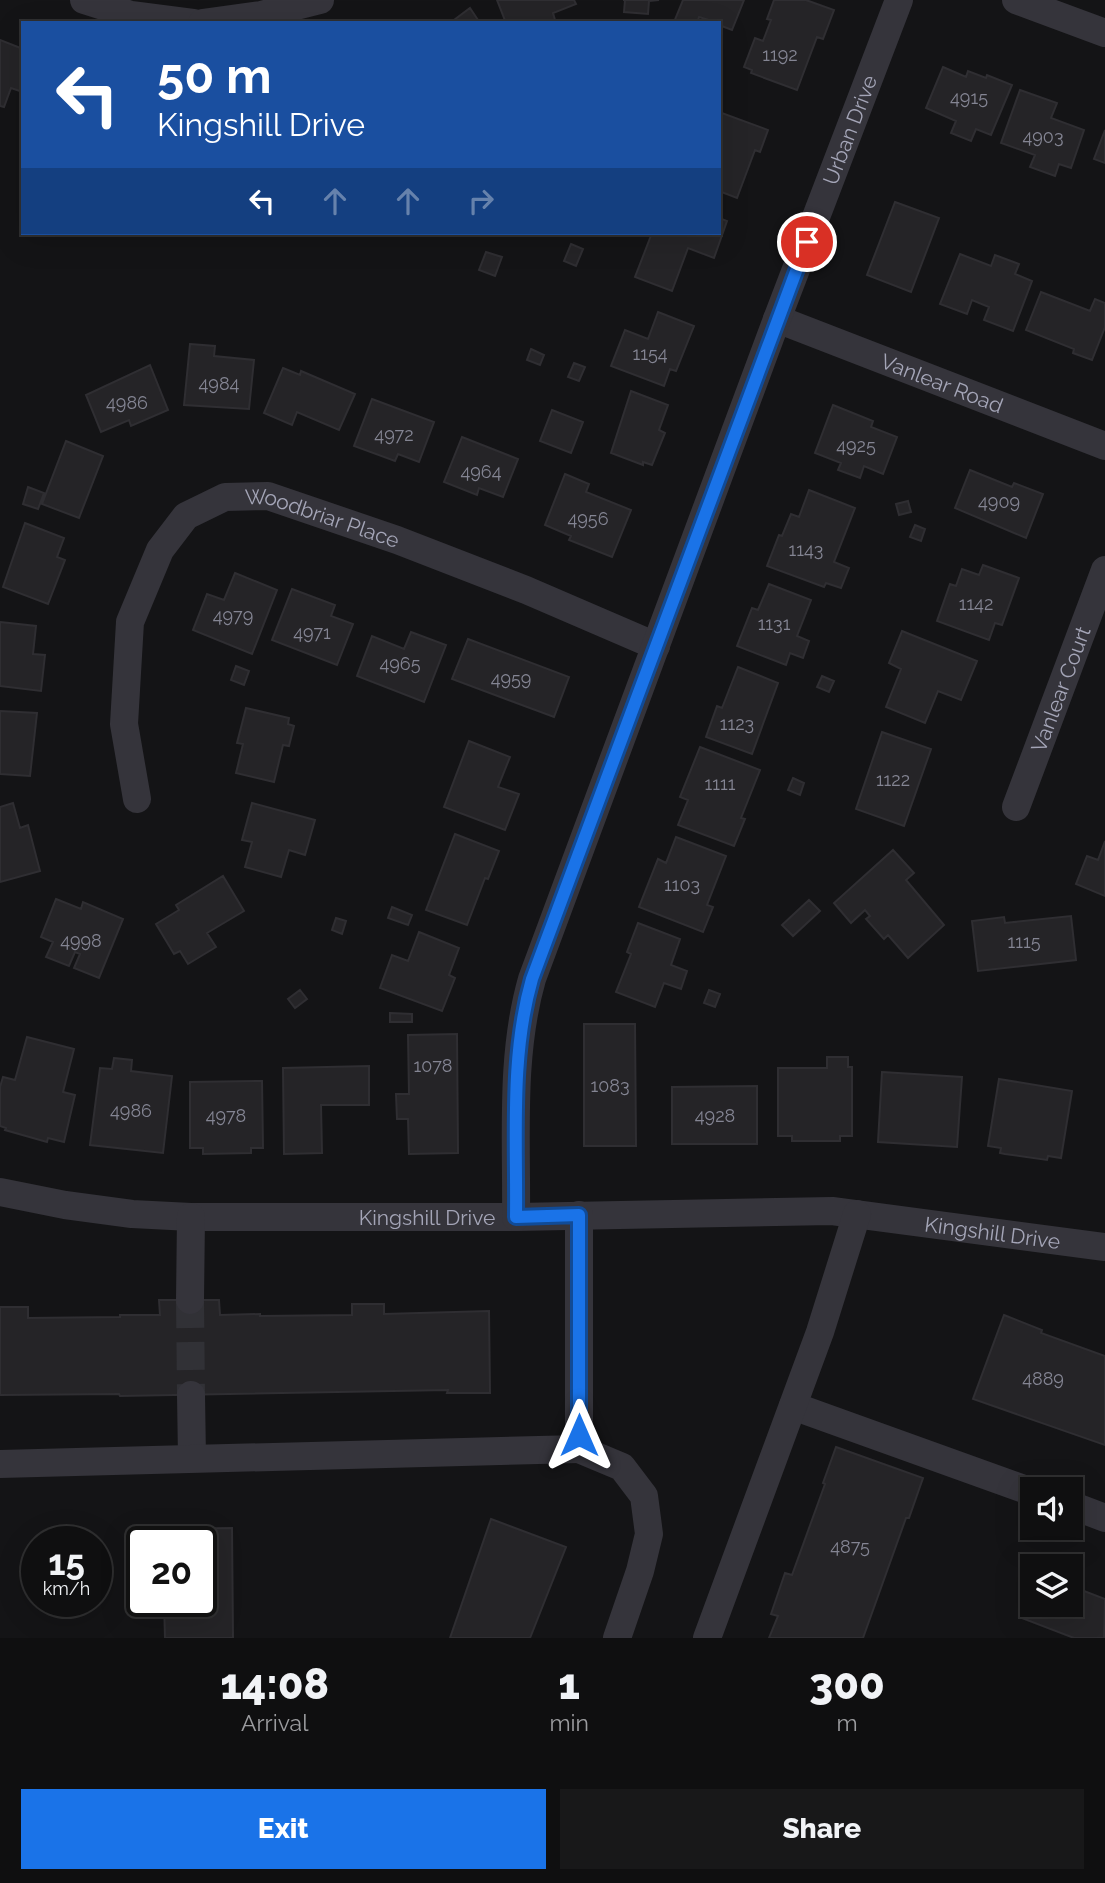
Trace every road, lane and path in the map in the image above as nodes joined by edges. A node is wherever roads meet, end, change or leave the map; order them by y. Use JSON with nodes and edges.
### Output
{"nodes":[{"id":1,"x":320,"y":0,"type":"edge"},
{"id":2,"x":899,"y":0,"type":"edge"},
{"id":3,"x":1016,"y":0,"type":"edge"},
{"id":4,"x":97,"y":2,"type":"edge"},
{"id":5,"x":167,"y":10,"type":"edge"},
{"id":6,"x":189,"y":21,"type":"edge"},
{"id":7,"x":217,"y":21,"type":"edge"},
{"id":8,"x":1105,"y":33,"type":"edge"},
{"id":9,"x":777,"y":319,"type":"junction"},
{"id":10,"x":1105,"y":446,"type":"edge"},
{"id":11,"x":1105,"y":570,"type":"edge"},
{"id":12,"x":656,"y":646,"type":"junction"},
{"id":13,"x":136,"y":799,"type":"dead end"},
{"id":14,"x":1016,"y":807,"type":"dead end"},
{"id":15,"x":0,"y":1192,"type":"edge"},
{"id":16,"x":857,"y":1214,"type":"junction"},
{"id":17,"x":579,"y":1215,"type":"junction"},
{"id":18,"x":191,"y":1217,"type":"junction"},
{"id":19,"x":516,"y":1217,"type":"junction"},
{"id":20,"x":1105,"y":1248,"type":"edge"},
{"id":21,"x":190,"y":1300,"type":"tunnel mouth"},
{"id":22,"x":191,"y":1395,"type":"tunnel mouth"},
{"id":23,"x":793,"y":1406,"type":"junction"},
{"id":24,"x":579,"y":1449,"type":"junction"},
{"id":25,"x":192,"y":1458,"type":"junction"},
{"id":26,"x":0,"y":1464,"type":"edge"},
{"id":27,"x":1020,"y":1488,"type":"edge"},
{"id":28,"x":1083,"y":1510,"type":"edge"},
{"id":29,"x":1105,"y":1518,"type":"edge"},
{"id":30,"x":617,"y":1638,"type":"edge"},
{"id":31,"x":708,"y":1638,"type":"edge"}],
"edges":[{"from":1,"to":7,"type":"street"},
{"from":2,"to":9,"type":"street","name":"Urban Drive"},
{"from":3,"to":8,"type":"street"},
{"from":4,"to":5,"type":"street"},
{"from":5,"to":6,"type":"street"},
{"from":9,"to":10,"type":"street","name":"Vanlear Road"},
{"from":9,"to":12,"type":"street","name":"Urban Drive"},
{"from":11,"to":14,"type":"street","name":"Vanlear Court"},
{"from":12,"to":13,"type":"street","name":"Woodbriar Place"},
{"from":12,"to":19,"type":"street","name":"Urban Drive"},
{"from":15,"to":18,"type":"street","name":"Kingshill Drive"},
{"from":16,"to":17,"type":"street","name":"Kingshill Drive"},
{"from":16,"to":20,"type":"street","name":"Kingshill Drive"},
{"from":16,"to":23,"type":"street"},
{"from":17,"to":19,"type":"street","name":"Kingshill Drive"},
{"from":17,"to":24,"type":"street"},
{"from":18,"to":19,"type":"street","name":"Kingshill Drive"},
{"from":18,"to":21,"type":"street"},
{"from":22,"to":25,"type":"street"},
{"from":23,"to":27,"type":"street"},
{"from":23,"to":31,"type":"street"},
{"from":24,"to":25,"type":"street"},
{"from":24,"to":30,"type":"street"},
{"from":25,"to":26,"type":"street"},
{"from":28,"to":29,"type":"street"}]}
